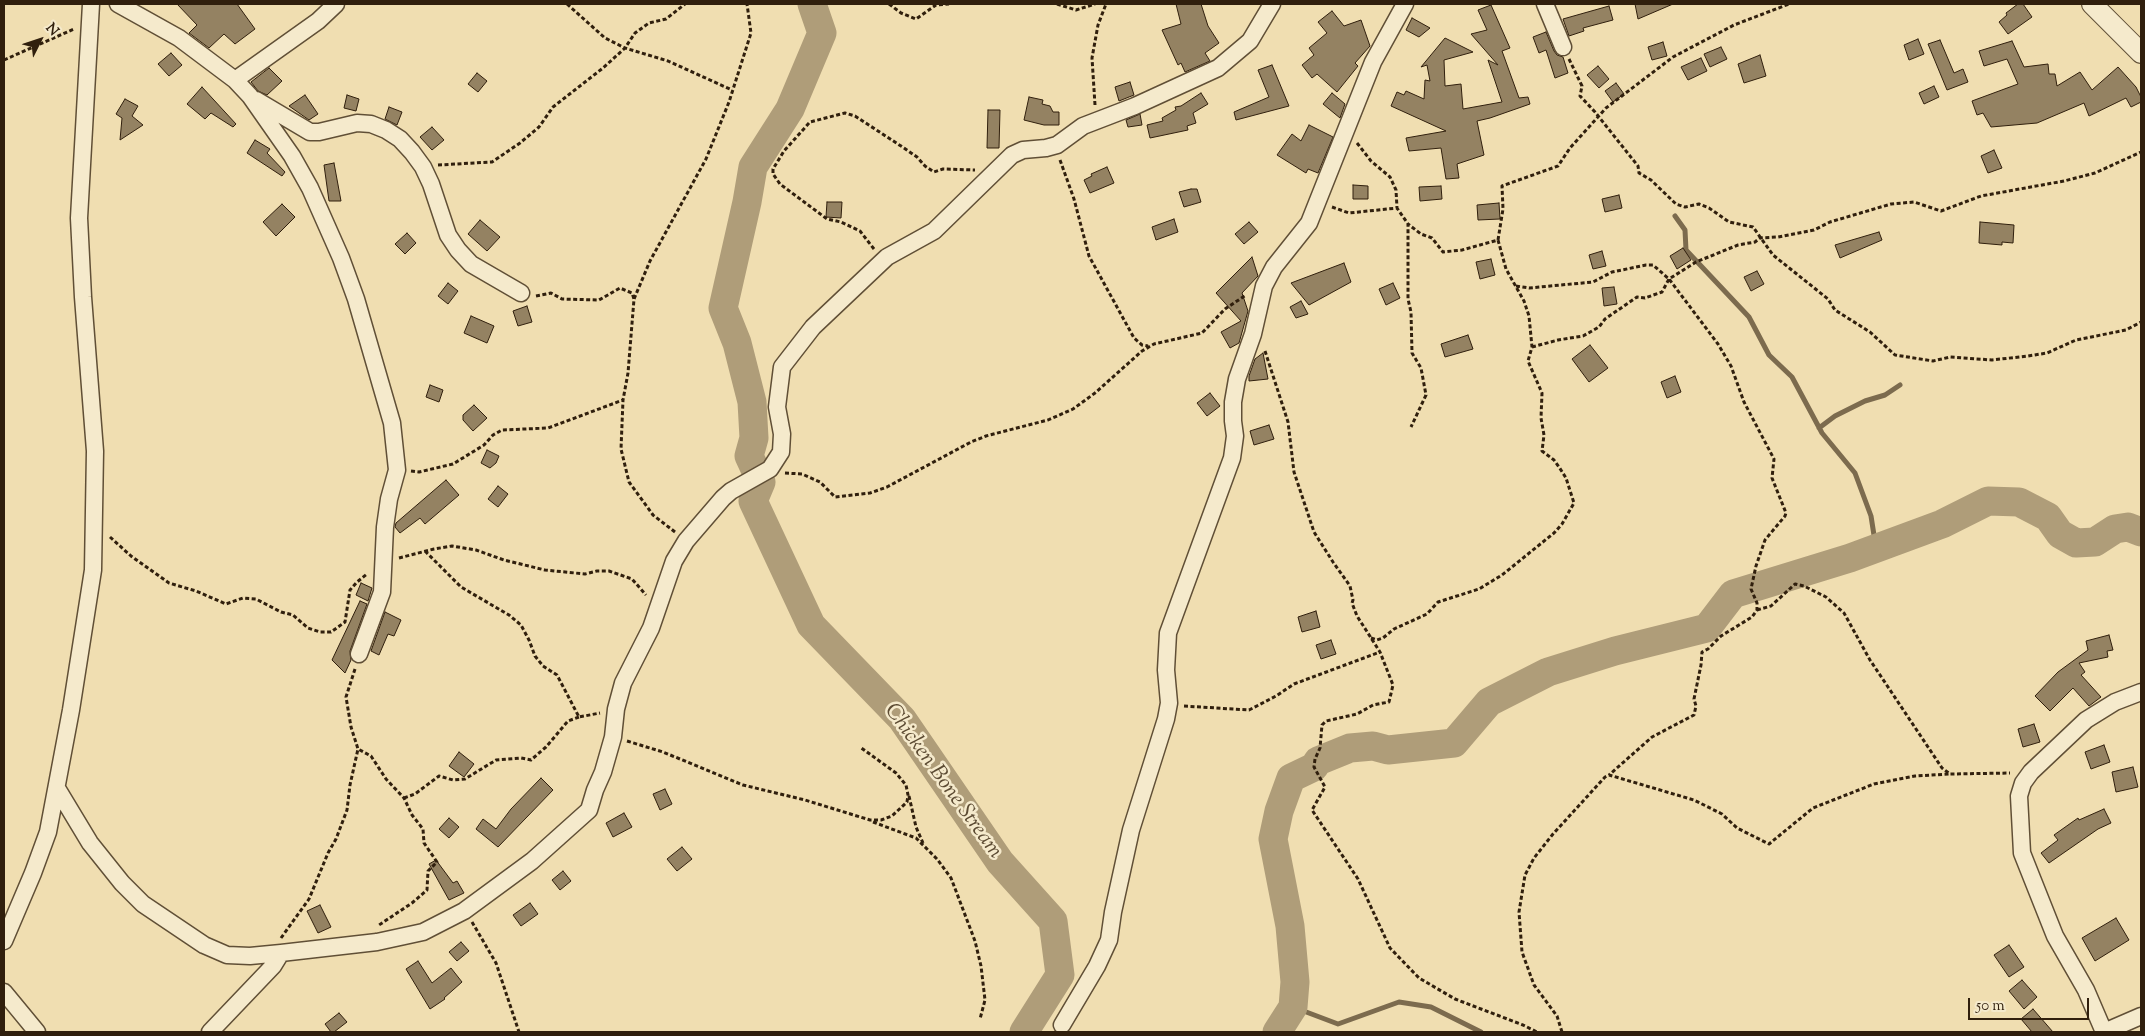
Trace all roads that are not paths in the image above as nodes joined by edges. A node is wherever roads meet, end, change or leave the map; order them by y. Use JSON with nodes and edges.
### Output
{"nodes":[{"id":1,"x":91,"y":4,"type":"edge"},
{"id":2,"x":118,"y":4,"type":"edge"},
{"id":3,"x":336,"y":4,"type":"edge"},
{"id":4,"x":1272,"y":4,"type":"edge"},
{"id":5,"x":1405,"y":4,"type":"edge"},
{"id":6,"x":1545,"y":4,"type":"edge"},
{"id":7,"x":2092,"y":4,"type":"edge"},
{"id":8,"x":1563,"y":48,"type":"road end"},
{"id":9,"x":2141,"y":53,"type":"edge"},
{"id":10,"x":234,"y":80,"type":"junction"},
{"id":11,"x":250,"y":96,"type":"junction"},
{"id":12,"x":521,"y":293,"type":"road end"},
{"id":13,"x":359,"y":654,"type":"road end"},
{"id":14,"x":2141,"y":692,"type":"edge"},
{"id":15,"x":58,"y":790,"type":"junction"},
{"id":16,"x":4,"y":941,"type":"edge"},
{"id":17,"x":281,"y":953,"type":"junction"},
{"id":18,"x":4,"y":992,"type":"edge"},
{"id":19,"x":2141,"y":1016,"type":"edge"},
{"id":20,"x":1062,"y":1025,"type":"dead end"},
{"id":21,"x":37,"y":1032,"type":"edge"},
{"id":22,"x":210,"y":1032,"type":"edge"},
{"id":23,"x":2104,"y":1032,"type":"edge"}],
"edges":[{"from":1,"to":15,"type":"street"},
{"from":2,"to":10,"type":"street"},
{"from":3,"to":10,"type":"street"},
{"from":4,"to":17,"type":"street"},
{"from":5,"to":20,"type":"street"},
{"from":6,"to":8,"type":"street"},
{"from":7,"to":9,"type":"street"},
{"from":10,"to":11,"type":"street"},
{"from":11,"to":12,"type":"street"},
{"from":11,"to":13,"type":"street"},
{"from":14,"to":23,"type":"street"},
{"from":15,"to":16,"type":"street"},
{"from":15,"to":17,"type":"street"},
{"from":17,"to":22,"type":"street"},
{"from":18,"to":21,"type":"street"},
{"from":19,"to":23,"type":"street"}]}
